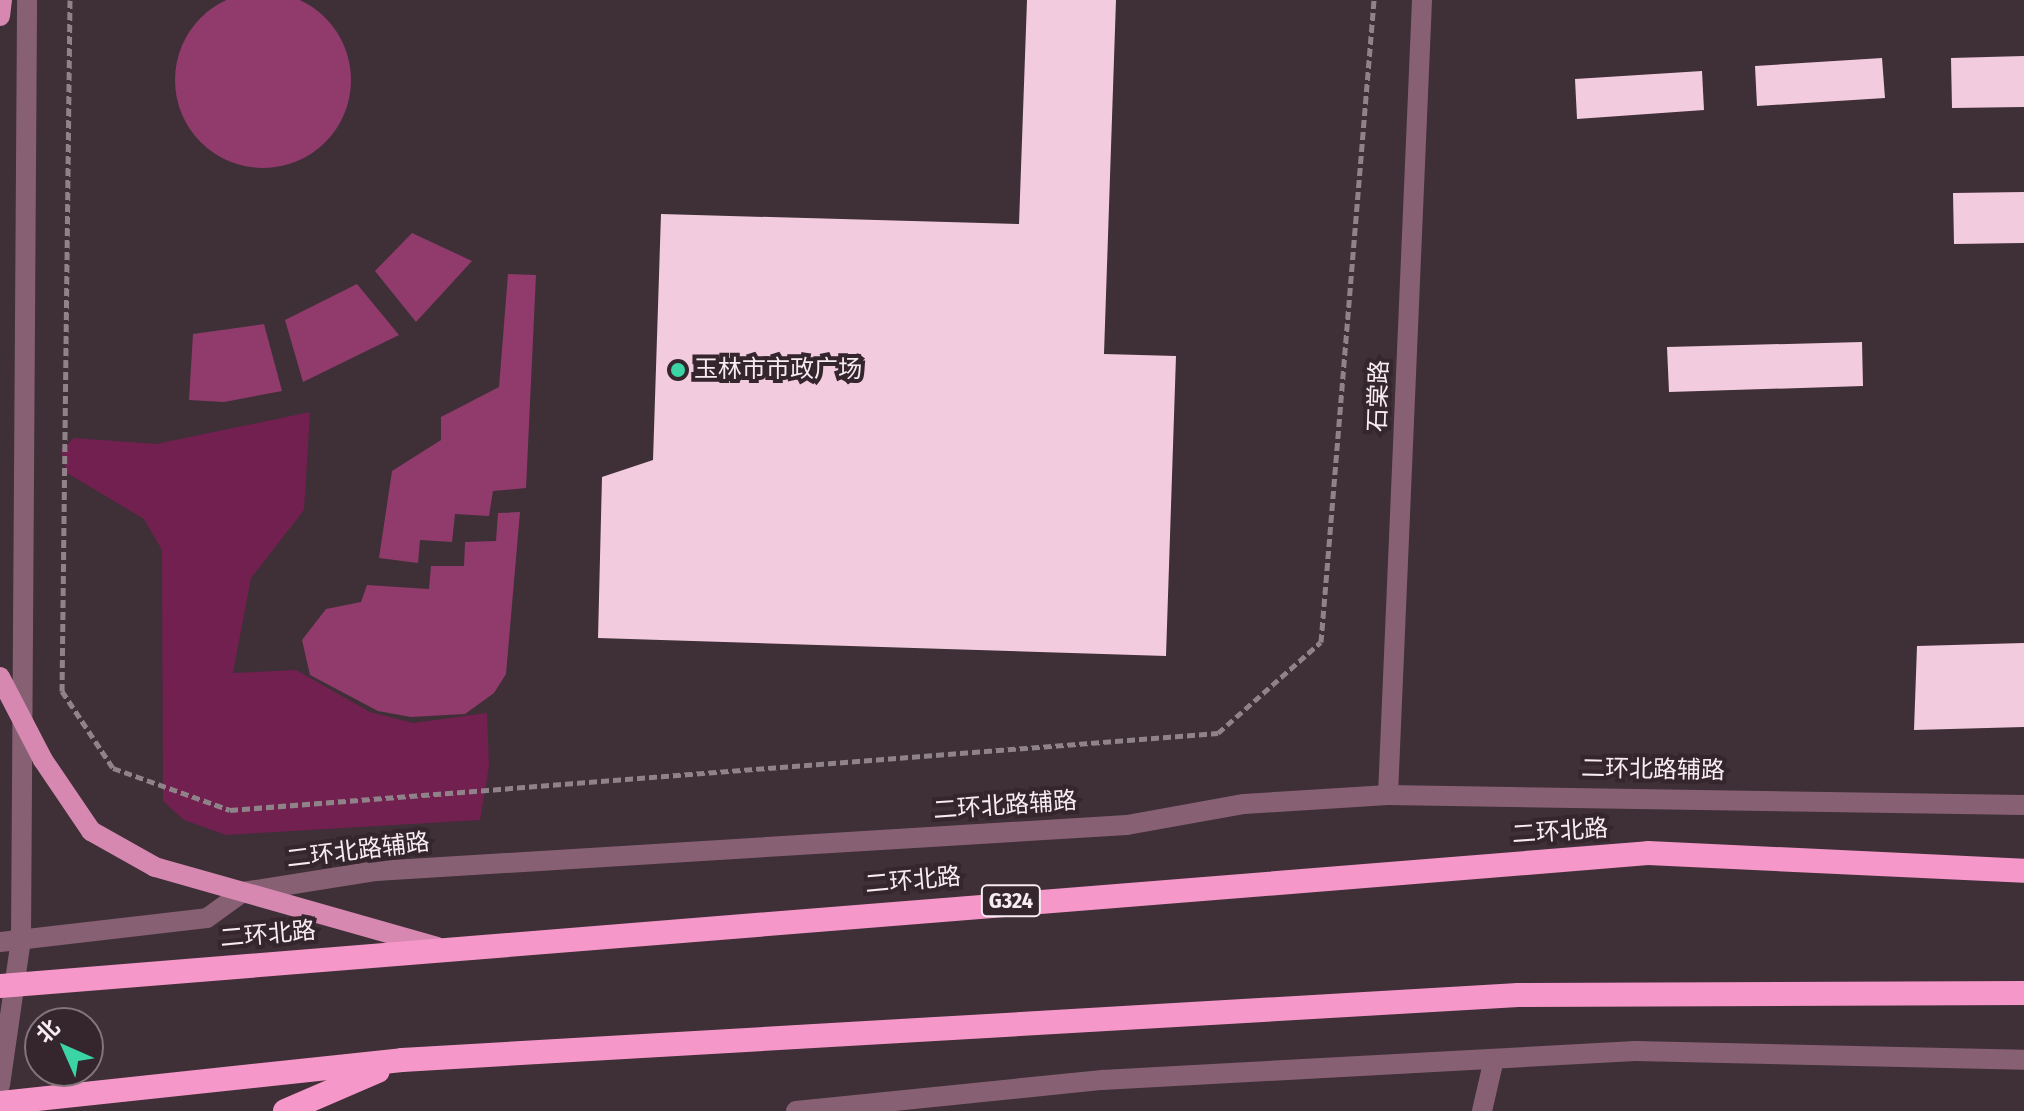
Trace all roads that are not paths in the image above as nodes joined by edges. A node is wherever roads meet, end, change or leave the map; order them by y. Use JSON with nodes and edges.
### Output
{"nodes":[{"id":1,"x":2,"y":0,"type":"edge"},
{"id":2,"x":27,"y":0,"type":"edge"},
{"id":3,"x":1422,"y":0,"type":"edge"},
{"id":4,"x":0,"y":16,"type":"edge"},
{"id":5,"x":0,"y":677,"type":"edge"},
{"id":6,"x":20,"y":719,"type":"junction"},
{"id":7,"x":1388,"y":795,"type":"junction"},
{"id":8,"x":2024,"y":805,"type":"edge"},
{"id":9,"x":2024,"y":871,"type":"edge"},
{"id":10,"x":243,"y":892,"type":"junction"},
{"id":11,"x":10,"y":941,"type":"edge"},
{"id":12,"x":440,"y":949,"type":"junction"},
{"id":13,"x":7,"y":985,"type":"edge"},
{"id":14,"x":2024,"y":993,"type":"edge"},
{"id":15,"x":1494,"y":1059,"type":"junction"},
{"id":16,"x":402,"y":1060,"type":"junction"},
{"id":17,"x":2024,"y":1060,"type":"edge"},
{"id":18,"x":0,"y":1085,"type":"edge"},
{"id":19,"x":0,"y":1103,"type":"edge"},
{"id":20,"x":285,"y":1111,"type":"edge"},
{"id":21,"x":796,"y":1111,"type":"edge"},
{"id":22,"x":1482,"y":1111,"type":"edge"}],
"edges":[{"from":1,"to":4,"type":"main road"},
{"from":2,"to":6,"type":"street"},
{"from":3,"to":7,"type":"street","name":"石棠路"},
{"from":5,"to":6,"type":"main road"},
{"from":6,"to":10,"type":"main road"},
{"from":6,"to":11,"type":"street"},
{"from":7,"to":8,"type":"street","name":"二环北路辅路"},
{"from":7,"to":10,"type":"street","name":"二环北路辅路"},
{"from":9,"to":12,"type":"highway","name":"二环北路","number":"G324"},
{"from":10,"to":11,"type":"street","name":"二环北路辅路"},
{"from":10,"to":12,"type":"main road"},
{"from":11,"to":13,"type":"street"},
{"from":12,"to":13,"type":"highway","name":"二环北路","number":"G324"},
{"from":13,"to":18,"type":"street"},
{"from":14,"to":16,"type":"highway"},
{"from":15,"to":17,"type":"street"},
{"from":15,"to":21,"type":"street"},
{"from":15,"to":22,"type":"street"},
{"from":16,"to":19,"type":"highway"},
{"from":16,"to":20,"type":"highway"}]}
